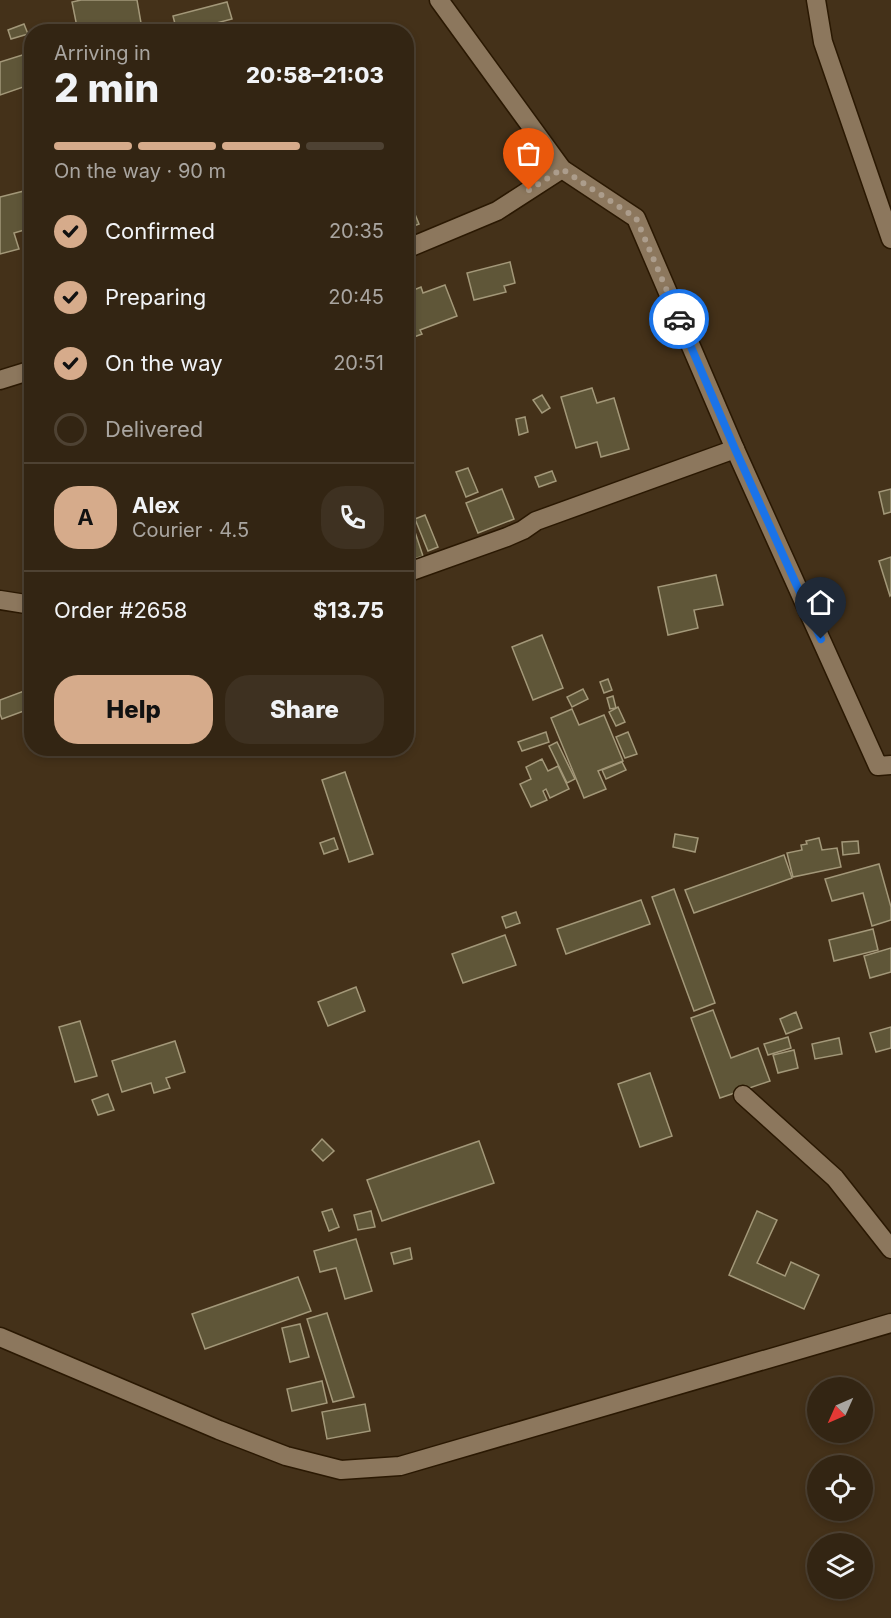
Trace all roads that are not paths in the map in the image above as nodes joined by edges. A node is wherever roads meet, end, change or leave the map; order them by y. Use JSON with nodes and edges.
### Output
{"nodes":[{"id":1,"x":439,"y":0,"type":"edge"},
{"id":2,"x":816,"y":0,"type":"edge"},
{"id":3,"x":562,"y":169,"type":"junction"},
{"id":4,"x":891,"y":239,"type":"edge"},
{"id":5,"x":414,"y":246,"type":"edge"},
{"id":6,"x":24,"y":372,"type":"edge"},
{"id":7,"x":0,"y":380,"type":"edge"},
{"id":8,"x":735,"y":449,"type":"junction"},
{"id":9,"x":414,"y":570,"type":"edge"},
{"id":10,"x":0,"y":600,"type":"edge"},
{"id":11,"x":24,"y":603,"type":"edge"},
{"id":12,"x":891,"y":765,"type":"edge"},
{"id":13,"x":743,"y":1095,"type":"dead end"},
{"id":14,"x":891,"y":1248,"type":"edge"},
{"id":15,"x":891,"y":1323,"type":"edge"},
{"id":16,"x":0,"y":1336,"type":"edge"}],
"edges":[{"from":1,"to":3,"type":"street"},
{"from":2,"to":4,"type":"street"},
{"from":3,"to":5,"type":"street"},
{"from":3,"to":8,"type":"street"},
{"from":6,"to":7,"type":"street"},
{"from":8,"to":9,"type":"street"},
{"from":8,"to":12,"type":"street"},
{"from":10,"to":11,"type":"street"},
{"from":13,"to":14,"type":"street"},
{"from":15,"to":16,"type":"street"}]}
